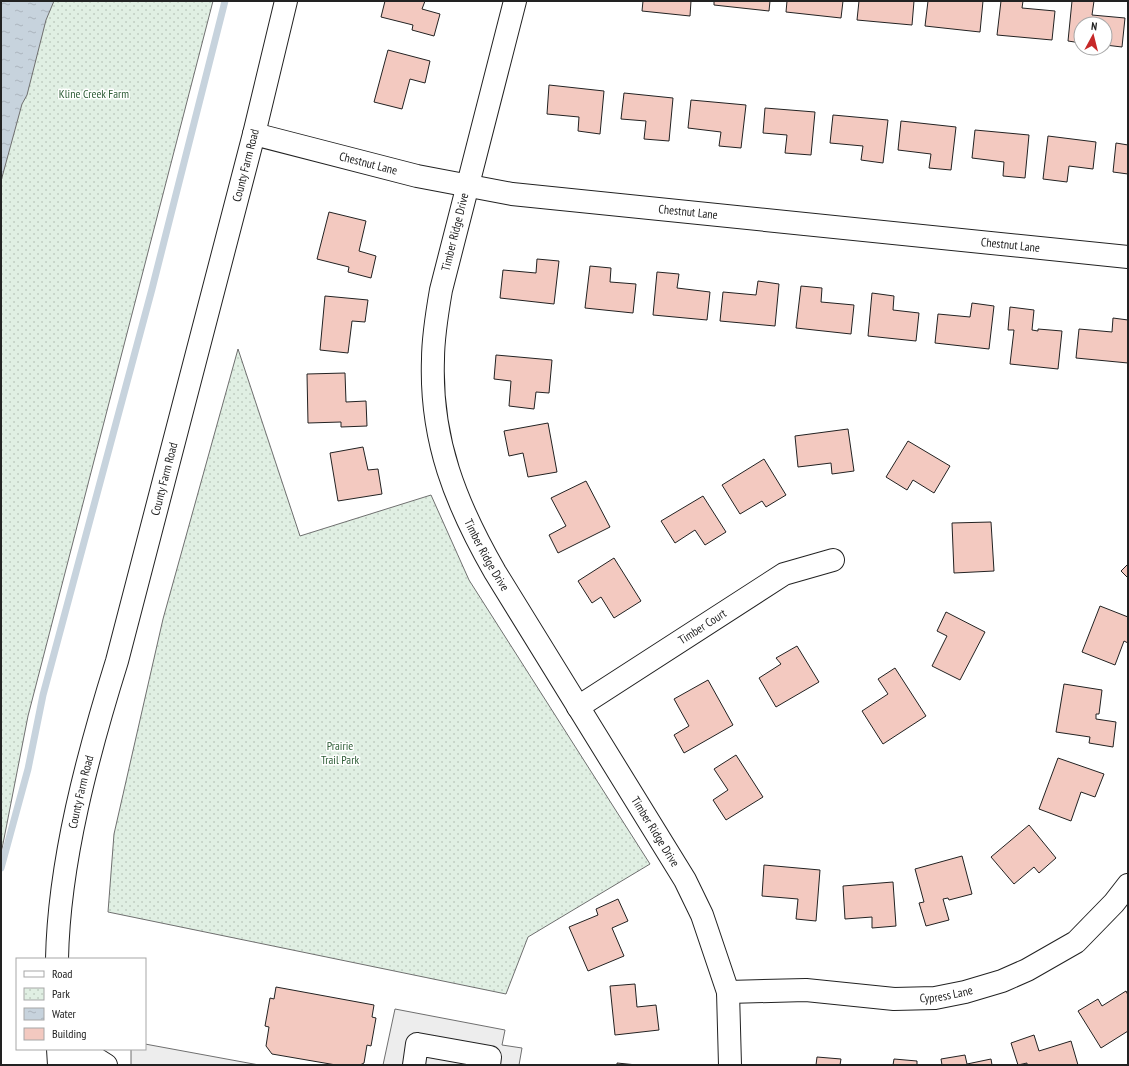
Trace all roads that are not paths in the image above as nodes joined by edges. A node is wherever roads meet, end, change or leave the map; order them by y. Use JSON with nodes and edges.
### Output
{"nodes":[{"id":1,"x":286,"y":1,"type":"edge"},
{"id":2,"x":515,"y":1,"type":"edge"},
{"id":3,"x":254,"y":134,"type":"junction"},
{"id":4,"x":467,"y":186,"type":"junction"},
{"id":5,"x":1128,"y":257,"type":"edge"},
{"id":6,"x":833,"y":560,"type":"dead end"},
{"id":7,"x":578,"y":707,"type":"junction"},
{"id":8,"x":1128,"y":885,"type":"edge"},
{"id":9,"x":57,"y":958,"type":"edge"},
{"id":10,"x":728,"y":992,"type":"junction"},
{"id":11,"x":59,"y":1057,"type":"edge"},
{"id":12,"x":106,"y":1065,"type":"edge"},
{"id":13,"x":414,"y":1065,"type":"edge"},
{"id":14,"x":489,"y":1065,"type":"edge"},
{"id":15,"x":730,"y":1065,"type":"edge"}],
"edges":[{"from":1,"to":3,"type":"street","name":"County Farm Road"},
{"from":2,"to":4,"type":"street","name":"Timber Ridge Drive"},
{"from":3,"to":4,"type":"street","name":"Chestnut Lane"},
{"from":3,"to":9,"type":"street","name":"County Farm Road"},
{"from":4,"to":5,"type":"street","name":"Chestnut Lane"},
{"from":4,"to":7,"type":"street","name":"Timber Ridge Drive"},
{"from":6,"to":7,"type":"street","name":"Timber Court"},
{"from":7,"to":10,"type":"street","name":"Timber Ridge Drive"},
{"from":8,"to":10,"type":"street","name":"Cypress Lane"},
{"from":10,"to":15,"type":"street","name":"Timber Ridge Drive"},
{"from":11,"to":12,"type":"street"},
{"from":13,"to":14,"type":"street"}]}
